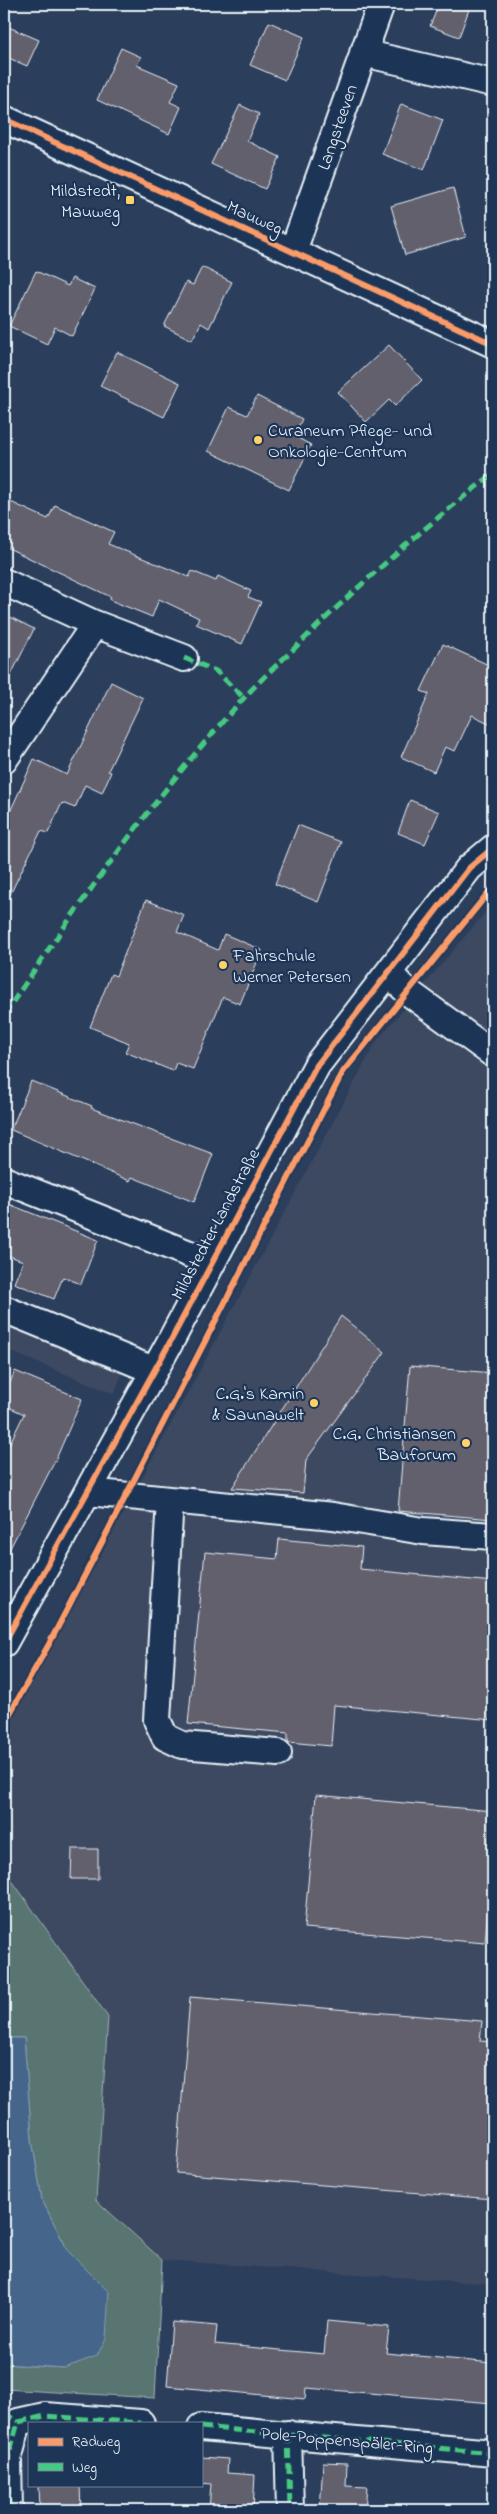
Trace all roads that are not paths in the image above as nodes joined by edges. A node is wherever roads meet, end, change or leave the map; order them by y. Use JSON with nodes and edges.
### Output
{"nodes":[{"id":1,"x":381,"y":4,"type":"edge"},
{"id":2,"x":363,"y":53,"type":"junction"},
{"id":3,"x":493,"y":83,"type":"edge"},
{"id":4,"x":4,"y":119,"type":"edge"},
{"id":5,"x":293,"y":251,"type":"junction"},
{"id":6,"x":493,"y":344,"type":"edge"},
{"id":7,"x":4,"y":582,"type":"edge"},
{"id":8,"x":95,"y":624,"type":"junction"},
{"id":9,"x":184,"y":658,"type":"dead end"},
{"id":10,"x":4,"y":760,"type":"edge"},
{"id":11,"x":493,"y":848,"type":"edge"},
{"id":12,"x":388,"y":973,"type":"junction"},
{"id":13,"x":493,"y":1054,"type":"edge"},
{"id":14,"x":4,"y":1180,"type":"edge"},
{"id":15,"x":212,"y":1264,"type":"junction"},
{"id":16,"x":4,"y":1309,"type":"edge"},
{"id":17,"x":153,"y":1370,"type":"junction"},
{"id":18,"x":88,"y":1492,"type":"junction"},
{"id":19,"x":170,"y":1500,"type":"junction"},
{"id":20,"x":493,"y":1536,"type":"edge"},
{"id":21,"x":4,"y":1643,"type":"edge"},
{"id":22,"x":278,"y":1753,"type":"dead end"},
{"id":23,"x":127,"y":2422,"type":"edge"},
{"id":24,"x":202,"y":2427,"type":"edge"},
{"id":25,"x":288,"y":2434,"type":"junction"},
{"id":26,"x":493,"y":2453,"type":"edge"},
{"id":27,"x":9,"y":2510,"type":"edge"},
{"id":28,"x":290,"y":2510,"type":"edge"}],
"edges":[{"from":1,"to":2,"type":"street","name":"Langsteeven"},
{"from":2,"to":3,"type":"street"},
{"from":2,"to":5,"type":"street","name":"Langsteeven"},
{"from":4,"to":5,"type":"street","name":"Mauweg"},
{"from":5,"to":6,"type":"street","name":"Mauweg"},
{"from":7,"to":8,"type":"street"},
{"from":8,"to":9,"type":"street"},
{"from":8,"to":10,"type":"street"},
{"from":11,"to":12,"type":"street","name":"Mildstedter Landstraße"},
{"from":12,"to":13,"type":"street"},
{"from":12,"to":15,"type":"street","name":"Mildstedter Landstraße"},
{"from":14,"to":15,"type":"street"},
{"from":15,"to":17,"type":"street","name":"Mildstedter Landstraße"},
{"from":16,"to":17,"type":"street"},
{"from":17,"to":18,"type":"street","name":"Mildstedter Landstraße"},
{"from":18,"to":19,"type":"street"},
{"from":18,"to":21,"type":"street","name":"Mildstedter Landstraße"},
{"from":19,"to":20,"type":"street"},
{"from":19,"to":22,"type":"street"},
{"from":23,"to":27,"type":"street"},
{"from":24,"to":25,"type":"street","name":"Pole-Poppenspäler-Ring"},
{"from":25,"to":26,"type":"street","name":"Pole-Poppenspäler-Ring"},
{"from":25,"to":28,"type":"street"}]}
